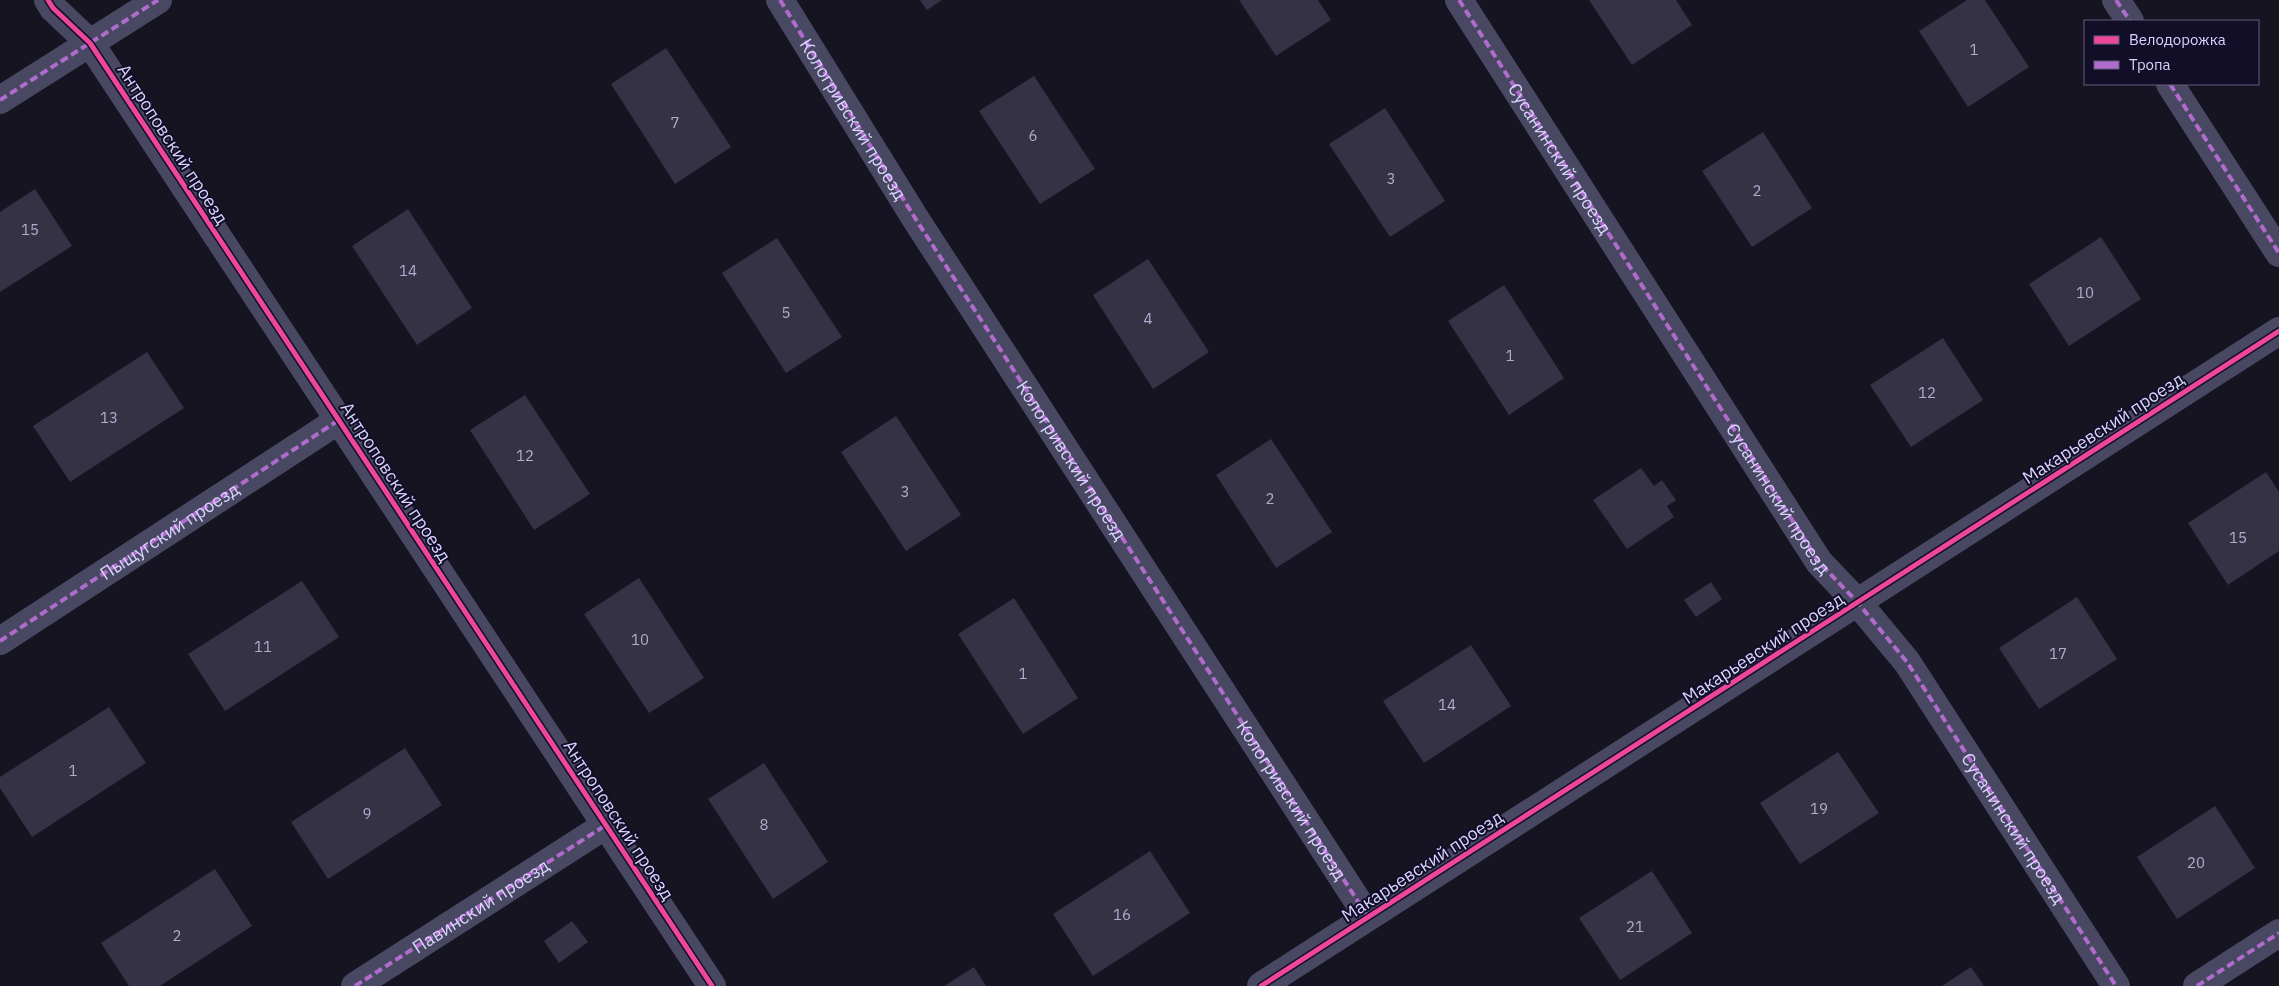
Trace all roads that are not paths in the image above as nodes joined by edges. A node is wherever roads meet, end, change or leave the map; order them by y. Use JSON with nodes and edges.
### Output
{"nodes":[{"id":1,"x":48,"y":0,"type":"edge"},
{"id":2,"x":158,"y":0,"type":"edge"},
{"id":3,"x":780,"y":0,"type":"edge"},
{"id":4,"x":1459,"y":0,"type":"edge"},
{"id":5,"x":2116,"y":0,"type":"edge"},
{"id":6,"x":2129,"y":20,"type":"edge"},
{"id":7,"x":90,"y":43,"type":"junction"},
{"id":8,"x":2171,"y":85,"type":"edge"},
{"id":9,"x":0,"y":100,"type":"edge"},
{"id":10,"x":2279,"y":253,"type":"edge"},
{"id":11,"x":2279,"y":332,"type":"edge"},
{"id":12,"x":339,"y":420,"type":"junction"},
{"id":13,"x":1858,"y":603,"type":"junction"},
{"id":14,"x":0,"y":641,"type":"edge"},
{"id":15,"x":606,"y":825,"type":"junction"},
{"id":16,"x":1368,"y":917,"type":"junction"},
{"id":17,"x":2279,"y":933,"type":"edge"},
{"id":18,"x":355,"y":986,"type":"edge"},
{"id":19,"x":712,"y":986,"type":"edge"},
{"id":20,"x":1261,"y":986,"type":"edge"},
{"id":21,"x":2116,"y":986,"type":"edge"},
{"id":22,"x":2197,"y":986,"type":"edge"}],
"edges":[{"from":1,"to":7,"type":"street","name":"Антроповский проезд"},
{"from":2,"to":7,"type":"street"},
{"from":3,"to":16,"type":"street","name":"Кологривский проезд"},
{"from":4,"to":13,"type":"street","name":"Сусанинский проезд"},
{"from":5,"to":6,"type":"street"},
{"from":7,"to":9,"type":"street"},
{"from":7,"to":12,"type":"street","name":"Антроповский проезд"},
{"from":8,"to":10,"type":"street"},
{"from":11,"to":13,"type":"street","name":"Макарьевский проезд"},
{"from":12,"to":14,"type":"street","name":"Пыщугский проезд"},
{"from":12,"to":15,"type":"street","name":"Антроповский проезд"},
{"from":13,"to":16,"type":"street","name":"Макарьевский проезд"},
{"from":13,"to":21,"type":"street","name":"Сусанинский проезд"},
{"from":15,"to":18,"type":"street","name":"Павинский проезд"},
{"from":15,"to":19,"type":"street","name":"Антроповский проезд"},
{"from":16,"to":20,"type":"street","name":"Макарьевский проезд"},
{"from":17,"to":22,"type":"street"}]}
